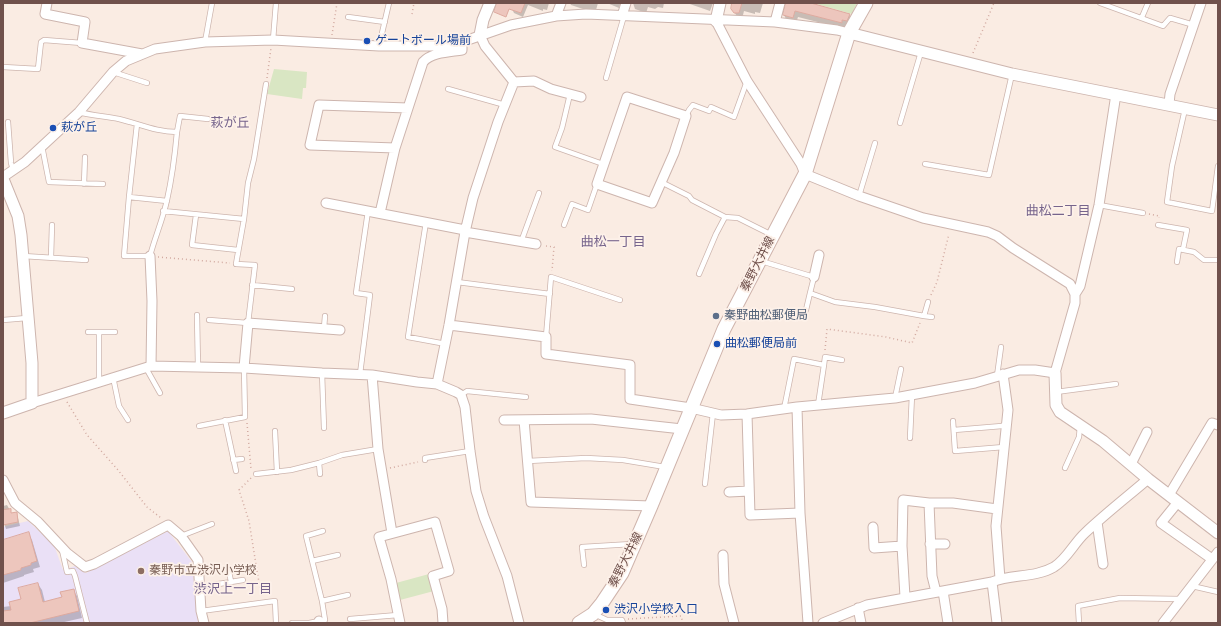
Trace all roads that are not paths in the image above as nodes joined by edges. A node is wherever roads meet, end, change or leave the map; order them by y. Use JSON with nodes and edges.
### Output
{"nodes":[{"id":1,"x":47,"y":3,"type":"edge"},
{"id":2,"x":212,"y":3,"type":"edge"},
{"id":3,"x":276,"y":3,"type":"edge"},
{"id":4,"x":389,"y":3,"type":"edge"},
{"id":5,"x":490,"y":3,"type":"edge"},
{"id":6,"x":561,"y":3,"type":"edge"},
{"id":7,"x":626,"y":3,"type":"edge"},
{"id":8,"x":720,"y":3,"type":"edge"},
{"id":9,"x":780,"y":3,"type":"edge"},
{"id":10,"x":866,"y":3,"type":"edge"},
{"id":11,"x":1100,"y":3,"type":"edge"},
{"id":12,"x":1148,"y":3,"type":"edge"},
{"id":13,"x":1201,"y":3,"type":"edge"},
{"id":14,"x":556,"y":16,"type":"junction"},
{"id":15,"x":623,"y":16,"type":"junction"},
{"id":16,"x":348,"y":17,"type":"dead end"},
{"id":17,"x":1142,"y":17,"type":"junction"},
{"id":18,"x":716,"y":21,"type":"junction"},
{"id":19,"x":385,"y":22,"type":"junction"},
{"id":20,"x":775,"y":22,"type":"junction"},
{"id":21,"x":1194,"y":25,"type":"junction"},
{"id":22,"x":850,"y":33,"type":"junction"},
{"id":23,"x":480,"y":35,"type":"junction"},
{"id":24,"x":205,"y":42,"type":"junction"},
{"id":25,"x":272,"y":42,"type":"junction"},
{"id":26,"x":462,"y":42,"type":"junction"},
{"id":27,"x":82,"y":43,"type":"junction"},
{"id":28,"x":380,"y":46,"type":"junction"},
{"id":29,"x":921,"y":52,"type":"junction"},
{"id":30,"x":142,"y":54,"type":"junction"},
{"id":31,"x":3,"y":67,"type":"edge"},
{"id":32,"x":113,"y":72,"type":"junction"},
{"id":33,"x":1012,"y":74,"type":"junction"},
{"id":34,"x":606,"y":78,"type":"dead end"},
{"id":35,"x":748,"y":81,"type":"junction"},
{"id":36,"x":514,"y":82,"type":"junction"},
{"id":37,"x":148,"y":83,"type":"dead end"},
{"id":38,"x":266,"y":84,"type":"road end"},
{"id":39,"x":448,"y":90,"type":"dead end"},
{"id":40,"x":570,"y":94,"type":"junction"},
{"id":41,"x":1116,"y":94,"type":"junction"},
{"id":42,"x":581,"y":98,"type":"dead end"},
{"id":43,"x":505,"y":104,"type":"junction"},
{"id":44,"x":1169,"y":104,"type":"junction"},
{"id":45,"x":408,"y":108,"type":"junction"},
{"id":46,"x":1186,"y":108,"type":"junction"},
{"id":47,"x":79,"y":112,"type":"junction"},
{"id":48,"x":1218,"y":115,"type":"edge"},
{"id":49,"x":686,"y":116,"type":"junction"},
{"id":50,"x":208,"y":119,"type":"dead end"},
{"id":51,"x":8,"y":122,"type":"dead end"},
{"id":52,"x":900,"y":123,"type":"dead end"},
{"id":53,"x":137,"y":124,"type":"junction"},
{"id":54,"x":177,"y":132,"type":"junction"},
{"id":55,"x":875,"y":143,"type":"dead end"},
{"id":56,"x":42,"y":146,"type":"junction"},
{"id":57,"x":395,"y":148,"type":"junction"},
{"id":58,"x":85,"y":157,"type":"dead end"},
{"id":59,"x":603,"y":164,"type":"junction"},
{"id":60,"x":925,"y":164,"type":"dead end"},
{"id":61,"x":1218,"y":166,"type":"edge"},
{"id":62,"x":13,"y":170,"type":"junction"},
{"id":63,"x":805,"y":174,"type":"junction"},
{"id":64,"x":3,"y":178,"type":"edge"},
{"id":65,"x":661,"y":182,"type":"junction"},
{"id":66,"x":84,"y":184,"type":"junction"},
{"id":67,"x":104,"y":184,"type":"dead end"},
{"id":68,"x":597,"y":184,"type":"junction"},
{"id":69,"x":539,"y":193,"type":"dead end"},
{"id":70,"x":859,"y":196,"type":"junction"},
{"id":71,"x":129,"y":197,"type":"junction"},
{"id":72,"x":167,"y":201,"type":"junction"},
{"id":73,"x":326,"y":203,"type":"dead end"},
{"id":74,"x":1099,"y":205,"type":"junction"},
{"id":75,"x":588,"y":210,"type":"junction"},
{"id":76,"x":163,"y":211,"type":"junction"},
{"id":77,"x":368,"y":211,"type":"junction"},
{"id":78,"x":380,"y":213,"type":"junction"},
{"id":79,"x":1143,"y":213,"type":"road end"},
{"id":80,"x":196,"y":215,"type":"junction"},
{"id":81,"x":586,"y":216,"type":"dead end"},
{"id":82,"x":725,"y":217,"type":"junction"},
{"id":83,"x":244,"y":219,"type":"junction"},
{"id":84,"x":426,"y":222,"type":"junction"},
{"id":85,"x":564,"y":224,"type":"dead end"},
{"id":86,"x":52,"y":225,"type":"dead end"},
{"id":87,"x":1158,"y":225,"type":"road end"},
{"id":88,"x":465,"y":231,"type":"junction"},
{"id":89,"x":772,"y":236,"type":"junction"},
{"id":90,"x":522,"y":242,"type":"junction"},
{"id":91,"x":536,"y":244,"type":"road end"},
{"id":92,"x":238,"y":250,"type":"junction"},
{"id":93,"x":1183,"y":250,"type":"junction"},
{"id":94,"x":818,"y":255,"type":"dead end"},
{"id":95,"x":23,"y":256,"type":"junction"},
{"id":96,"x":150,"y":256,"type":"junction"},
{"id":97,"x":51,"y":258,"type":"junction"},
{"id":98,"x":86,"y":260,"type":"dead end"},
{"id":99,"x":760,"y":260,"type":"junction"},
{"id":100,"x":1218,"y":260,"type":"edge"},
{"id":101,"x":1177,"y":262,"type":"dead end"},
{"id":102,"x":699,"y":274,"type":"dead end"},
{"id":103,"x":814,"y":277,"type":"junction"},
{"id":104,"x":457,"y":282,"type":"junction"},
{"id":105,"x":252,"y":285,"type":"junction"},
{"id":106,"x":292,"y":288,"type":"dead end"},
{"id":107,"x":810,"y":293,"type":"junction"},
{"id":108,"x":550,"y":294,"type":"junction"},
{"id":109,"x":1076,"y":294,"type":"junction"},
{"id":110,"x":620,"y":300,"type":"dead end"},
{"id":111,"x":928,"y":302,"type":"road end"},
{"id":112,"x":806,"y":310,"type":"dead end"},
{"id":113,"x":197,"y":315,"type":"dead end"},
{"id":114,"x":325,"y":316,"type":"dead end"},
{"id":115,"x":923,"y":316,"type":"junction"},
{"id":116,"x":932,"y":317,"type":"dead end"},
{"id":117,"x":28,"y":318,"type":"junction"},
{"id":118,"x":3,"y":320,"type":"edge"},
{"id":119,"x":209,"y":320,"type":"dead end"},
{"id":120,"x":248,"y":323,"type":"junction"},
{"id":121,"x":449,"y":325,"type":"junction"},
{"id":122,"x":324,"y":328,"type":"junction"},
{"id":123,"x":340,"y":330,"type":"dead end"},
{"id":124,"x":88,"y":332,"type":"dead end"},
{"id":125,"x":99,"y":332,"type":"junction"},
{"id":126,"x":114,"y":332,"type":"dead end"},
{"id":127,"x":546,"y":337,"type":"junction"},
{"id":128,"x":446,"y":344,"type":"junction"},
{"id":129,"x":1001,"y":347,"type":"dead end"},
{"id":130,"x":787,"y":358,"type":"dead end"},
{"id":131,"x":794,"y":358,"type":"junction"},
{"id":132,"x":842,"y":360,"type":"dead end"},
{"id":133,"x":824,"y":365,"type":"junction"},
{"id":134,"x":148,"y":367,"type":"junction"},
{"id":135,"x":198,"y":367,"type":"junction"},
{"id":136,"x":244,"y":368,"type":"junction"},
{"id":137,"x":901,"y":369,"type":"dead end"},
{"id":138,"x":322,"y":373,"type":"junction"},
{"id":139,"x":360,"y":374,"type":"junction"},
{"id":140,"x":1055,"y":374,"type":"junction"},
{"id":141,"x":372,"y":375,"type":"junction"},
{"id":142,"x":1000,"y":375,"type":"junction"},
{"id":143,"x":113,"y":377,"type":"junction"},
{"id":144,"x":1098,"y":378,"type":"dead end"},
{"id":145,"x":99,"y":382,"type":"junction"},
{"id":146,"x":436,"y":384,"type":"junction"},
{"id":147,"x":1116,"y":384,"type":"dead end"},
{"id":148,"x":1099,"y":386,"type":"junction"},
{"id":149,"x":1055,"y":392,"type":"junction"},
{"id":150,"x":160,"y":394,"type":"dead end"},
{"id":151,"x":461,"y":395,"type":"junction"},
{"id":152,"x":912,"y":396,"type":"junction"},
{"id":153,"x":526,"y":397,"type":"dead end"},
{"id":154,"x":895,"y":398,"type":"junction"},
{"id":155,"x":32,"y":403,"type":"junction"},
{"id":156,"x":818,"y":405,"type":"junction"},
{"id":157,"x":797,"y":407,"type":"junction"},
{"id":158,"x":691,"y":408,"type":"junction"},
{"id":159,"x":784,"y":409,"type":"junction"},
{"id":160,"x":3,"y":413,"type":"edge"},
{"id":161,"x":713,"y":413,"type":"junction"},
{"id":162,"x":747,"y":414,"type":"junction"},
{"id":163,"x":128,"y":420,"type":"dead end"},
{"id":164,"x":225,"y":420,"type":"junction"},
{"id":165,"x":504,"y":420,"type":"dead end"},
{"id":166,"x":524,"y":420,"type":"junction"},
{"id":167,"x":953,"y":421,"type":"dead end"},
{"id":168,"x":1007,"y":423,"type":"junction"},
{"id":169,"x":1218,"y":425,"type":"edge"},
{"id":170,"x":199,"y":426,"type":"dead end"},
{"id":171,"x":1080,"y":426,"type":"junction"},
{"id":172,"x":324,"y":428,"type":"dead end"},
{"id":173,"x":682,"y":429,"type":"junction"},
{"id":174,"x":954,"y":430,"type":"junction"},
{"id":175,"x":275,"y":431,"type":"dead end"},
{"id":176,"x":1147,"y":432,"type":"dead end"},
{"id":177,"x":910,"y":438,"type":"dead end"},
{"id":178,"x":1004,"y":447,"type":"junction"},
{"id":179,"x":378,"y":449,"type":"junction"},
{"id":180,"x":470,"y":451,"type":"junction"},
{"id":181,"x":242,"y":458,"type":"dead end"},
{"id":182,"x":233,"y":460,"type":"junction"},
{"id":183,"x":425,"y":460,"type":"road end"},
{"id":184,"x":528,"y":461,"type":"junction"},
{"id":185,"x":319,"y":463,"type":"junction"},
{"id":186,"x":1131,"y":464,"type":"junction"},
{"id":187,"x":667,"y":467,"type":"junction"},
{"id":188,"x":1065,"y":468,"type":"dead end"},
{"id":189,"x":236,"y":471,"type":"dead end"},
{"id":190,"x":277,"y":472,"type":"junction"},
{"id":191,"x":256,"y":474,"type":"dead end"},
{"id":192,"x":320,"y":474,"type":"dead end"},
{"id":193,"x":1148,"y":479,"type":"junction"},
{"id":194,"x":3,"y":480,"type":"edge"},
{"id":195,"x":705,"y":484,"type":"dead end"},
{"id":196,"x":749,"y":491,"type":"junction"},
{"id":197,"x":728,"y":492,"type":"dead end"},
{"id":198,"x":1169,"y":495,"type":"junction"},
{"id":199,"x":1178,"y":502,"type":"junction"},
{"id":200,"x":929,"y":503,"type":"junction"},
{"id":201,"x":652,"y":506,"type":"junction"},
{"id":202,"x":997,"y":509,"type":"junction"},
{"id":203,"x":800,"y":513,"type":"junction"},
{"id":204,"x":1097,"y":522,"type":"junction"},
{"id":205,"x":212,"y":524,"type":"dead end"},
{"id":206,"x":873,"y":527,"type":"dead end"},
{"id":207,"x":323,"y":531,"type":"dead end"},
{"id":208,"x":392,"y":533,"type":"junction"},
{"id":209,"x":1218,"y":533,"type":"edge"},
{"id":210,"x":181,"y":536,"type":"junction"},
{"id":211,"x":635,"y":544,"type":"junction"},
{"id":212,"x":930,"y":544,"type":"junction"},
{"id":213,"x":945,"y":544,"type":"dead end"},
{"id":214,"x":902,"y":546,"type":"junction"},
{"id":215,"x":62,"y":547,"type":"junction"},
{"id":216,"x":338,"y":555,"type":"dead end"},
{"id":217,"x":723,"y":555,"type":"dead end"},
{"id":218,"x":1215,"y":556,"type":"edge"},
{"id":219,"x":312,"y":561,"type":"junction"},
{"id":220,"x":1103,"y":564,"type":"dead end"},
{"id":221,"x":584,"y":565,"type":"dead end"},
{"id":222,"x":229,"y":571,"type":"dead end"},
{"id":223,"x":243,"y":580,"type":"dead end"},
{"id":224,"x":996,"y":580,"type":"junction"},
{"id":225,"x":231,"y":582,"type":"junction"},
{"id":226,"x":1192,"y":586,"type":"junction"},
{"id":227,"x":200,"y":587,"type":"junction"},
{"id":228,"x":939,"y":591,"type":"junction"},
{"id":229,"x":1218,"y":592,"type":"edge"},
{"id":230,"x":348,"y":595,"type":"dead end"},
{"id":231,"x":905,"y":597,"type":"junction"},
{"id":232,"x":1181,"y":599,"type":"junction"},
{"id":233,"x":322,"y":601,"type":"junction"},
{"id":234,"x":858,"y":608,"type":"junction"},
{"id":235,"x":201,"y":611,"type":"junction"},
{"id":236,"x":593,"y":614,"type":"junction"},
{"id":237,"x":350,"y":619,"type":"dead end"},
{"id":238,"x":399,"y":619,"type":"edge"},
{"id":239,"x":623,"y":621,"type":"edge"},
{"id":240,"x":319,"y":622,"type":"edge"},
{"id":241,"x":87,"y":623,"type":"edge"},
{"id":242,"x":204,"y":623,"type":"edge"},
{"id":243,"x":276,"y":623,"type":"edge"},
{"id":244,"x":292,"y":623,"type":"edge"},
{"id":245,"x":443,"y":623,"type":"edge"},
{"id":246,"x":519,"y":623,"type":"edge"},
{"id":247,"x":579,"y":623,"type":"edge"},
{"id":248,"x":734,"y":623,"type":"edge"},
{"id":249,"x":808,"y":623,"type":"edge"},
{"id":250,"x":823,"y":623,"type":"edge"},
{"id":251,"x":862,"y":623,"type":"edge"},
{"id":252,"x":948,"y":623,"type":"edge"},
{"id":253,"x":998,"y":623,"type":"edge"},
{"id":254,"x":1079,"y":623,"type":"edge"},
{"id":255,"x":1163,"y":623,"type":"edge"}],
"edges":[{"from":1,"to":27,"type":"street"},
{"from":2,"to":24,"type":"lane"},
{"from":3,"to":25,"type":"lane"},
{"from":4,"to":19,"type":"lane"},
{"from":5,"to":23,"type":"street"},
{"from":6,"to":14,"type":"street"},
{"from":7,"to":15,"type":"street"},
{"from":8,"to":18,"type":"street"},
{"from":9,"to":20,"type":"street"},
{"from":10,"to":22,"type":"main road","name":"秦野大井線"},
{"from":11,"to":17,"type":"lane"},
{"from":12,"to":17,"type":"lane"},
{"from":13,"to":21,"type":"street"},
{"from":14,"to":15,"type":"street"},
{"from":14,"to":23,"type":"street"},
{"from":15,"to":18,"type":"street"},
{"from":15,"to":34,"type":"lane"},
{"from":16,"to":19,"type":"lane"},
{"from":17,"to":21,"type":"lane"},
{"from":18,"to":20,"type":"street"},
{"from":18,"to":35,"type":"street"},
{"from":19,"to":28,"type":"lane"},
{"from":20,"to":22,"type":"street"},
{"from":21,"to":44,"type":"street"},
{"from":22,"to":29,"type":"street"},
{"from":22,"to":63,"type":"main road","name":"秦野大井線"},
{"from":23,"to":26,"type":"street"},
{"from":23,"to":36,"type":"street"},
{"from":24,"to":25,"type":"street"},
{"from":24,"to":30,"type":"street"},
{"from":25,"to":28,"type":"street"},
{"from":26,"to":28,"type":"street"},
{"from":26,"to":45,"type":"street"},
{"from":27,"to":30,"type":"street"},
{"from":27,"to":31,"type":"lane"},
{"from":29,"to":33,"type":"street"},
{"from":29,"to":52,"type":"lane"},
{"from":30,"to":32,"type":"street"},
{"from":32,"to":37,"type":"lane"},
{"from":32,"to":47,"type":"street"},
{"from":33,"to":41,"type":"street"},
{"from":33,"to":60,"type":"lane"},
{"from":35,"to":49,"type":"lane"},
{"from":35,"to":63,"type":"street"},
{"from":36,"to":40,"type":"street"},
{"from":36,"to":43,"type":"street"},
{"from":38,"to":83,"type":"lane"},
{"from":39,"to":43,"type":"lane"},
{"from":40,"to":42,"type":"street"},
{"from":40,"to":59,"type":"lane"},
{"from":41,"to":44,"type":"street"},
{"from":41,"to":74,"type":"street"},
{"from":43,"to":88,"type":"street"},
{"from":44,"to":46,"type":"street"},
{"from":45,"to":57,"type":"street"},
{"from":45,"to":57,"type":"street"},
{"from":46,"to":48,"type":"street"},
{"from":46,"to":61,"type":"lane"},
{"from":47,"to":53,"type":"lane"},
{"from":47,"to":56,"type":"street"},
{"from":49,"to":59,"type":"street"},
{"from":49,"to":65,"type":"street"},
{"from":50,"to":54,"type":"lane"},
{"from":51,"to":62,"type":"lane"},
{"from":53,"to":54,"type":"lane"},
{"from":53,"to":71,"type":"lane"},
{"from":54,"to":72,"type":"lane"},
{"from":55,"to":70,"type":"lane"},
{"from":56,"to":62,"type":"street"},
{"from":56,"to":66,"type":"lane"},
{"from":57,"to":78,"type":"street"},
{"from":58,"to":66,"type":"lane"},
{"from":59,"to":68,"type":"street"},
{"from":62,"to":64,"type":"street"},
{"from":63,"to":70,"type":"street"},
{"from":63,"to":89,"type":"main road","name":"秦野大井線"},
{"from":64,"to":95,"type":"street"},
{"from":65,"to":68,"type":"street"},
{"from":65,"to":82,"type":"lane"},
{"from":66,"to":67,"type":"lane"},
{"from":68,"to":75,"type":"lane"},
{"from":69,"to":90,"type":"lane"},
{"from":70,"to":109,"type":"street"},
{"from":71,"to":72,"type":"lane"},
{"from":71,"to":96,"type":"lane"},
{"from":72,"to":76,"type":"lane"},
{"from":73,"to":77,"type":"street"},
{"from":74,"to":79,"type":"lane"},
{"from":74,"to":109,"type":"street"},
{"from":75,"to":81,"type":"lane"},
{"from":75,"to":85,"type":"lane"},
{"from":76,"to":80,"type":"lane"},
{"from":76,"to":96,"type":"lane"},
{"from":77,"to":78,"type":"street"},
{"from":77,"to":139,"type":"lane"},
{"from":78,"to":84,"type":"street"},
{"from":80,"to":83,"type":"lane"},
{"from":80,"to":92,"type":"lane"},
{"from":82,"to":89,"type":"lane"},
{"from":82,"to":102,"type":"lane"},
{"from":83,"to":92,"type":"lane"},
{"from":84,"to":88,"type":"street"},
{"from":84,"to":128,"type":"lane"},
{"from":86,"to":97,"type":"lane"},
{"from":87,"to":93,"type":"lane"},
{"from":88,"to":90,"type":"street"},
{"from":88,"to":104,"type":"street"},
{"from":89,"to":99,"type":"main road","name":"秦野大井線"},
{"from":90,"to":91,"type":"street"},
{"from":92,"to":105,"type":"lane"},
{"from":93,"to":100,"type":"lane"},
{"from":93,"to":101,"type":"lane"},
{"from":94,"to":103,"type":"street"},
{"from":95,"to":97,"type":"lane"},
{"from":95,"to":117,"type":"street"},
{"from":96,"to":134,"type":"street"},
{"from":97,"to":98,"type":"lane"},
{"from":99,"to":103,"type":"lane"},
{"from":99,"to":158,"type":"main road","name":"秦野大井線"},
{"from":103,"to":107,"type":"lane"},
{"from":104,"to":108,"type":"lane"},
{"from":104,"to":121,"type":"street"},
{"from":105,"to":106,"type":"lane"},
{"from":105,"to":120,"type":"lane"},
{"from":107,"to":112,"type":"lane"},
{"from":107,"to":115,"type":"lane"},
{"from":108,"to":110,"type":"lane"},
{"from":108,"to":127,"type":"lane"},
{"from":109,"to":140,"type":"street"},
{"from":111,"to":115,"type":"lane"},
{"from":113,"to":135,"type":"lane"},
{"from":114,"to":122,"type":"lane"},
{"from":115,"to":116,"type":"lane"},
{"from":117,"to":118,"type":"lane"},
{"from":117,"to":155,"type":"street"},
{"from":119,"to":120,"type":"lane"},
{"from":120,"to":122,"type":"street"},
{"from":120,"to":136,"type":"street"},
{"from":121,"to":127,"type":"street"},
{"from":121,"to":128,"type":"street"},
{"from":122,"to":123,"type":"street"},
{"from":124,"to":125,"type":"lane"},
{"from":125,"to":126,"type":"lane"},
{"from":125,"to":145,"type":"lane"},
{"from":127,"to":158,"type":"street"},
{"from":128,"to":146,"type":"street"},
{"from":129,"to":142,"type":"lane"},
{"from":130,"to":131,"type":"lane"},
{"from":131,"to":133,"type":"lane"},
{"from":131,"to":159,"type":"lane"},
{"from":132,"to":133,"type":"lane"},
{"from":133,"to":156,"type":"lane"},
{"from":134,"to":135,"type":"street"},
{"from":134,"to":143,"type":"street"},
{"from":134,"to":150,"type":"lane"},
{"from":135,"to":136,"type":"street"},
{"from":136,"to":138,"type":"street"},
{"from":136,"to":164,"type":"lane"},
{"from":137,"to":154,"type":"lane"},
{"from":138,"to":139,"type":"street"},
{"from":138,"to":172,"type":"lane"},
{"from":139,"to":141,"type":"street"},
{"from":140,"to":142,"type":"street"},
{"from":140,"to":149,"type":"street"},
{"from":141,"to":146,"type":"street"},
{"from":141,"to":179,"type":"street"},
{"from":142,"to":152,"type":"street"},
{"from":142,"to":168,"type":"street"},
{"from":143,"to":145,"type":"street"},
{"from":143,"to":163,"type":"lane"},
{"from":144,"to":148,"type":"lane"},
{"from":145,"to":155,"type":"street"},
{"from":146,"to":151,"type":"street"},
{"from":147,"to":148,"type":"lane"},
{"from":148,"to":149,"type":"lane"},
{"from":149,"to":171,"type":"street"},
{"from":151,"to":153,"type":"lane"},
{"from":151,"to":180,"type":"street"},
{"from":152,"to":154,"type":"street"},
{"from":152,"to":177,"type":"lane"},
{"from":154,"to":156,"type":"street"},
{"from":155,"to":160,"type":"street"},
{"from":156,"to":157,"type":"street"},
{"from":157,"to":159,"type":"street"},
{"from":157,"to":203,"type":"street"},
{"from":158,"to":161,"type":"street"},
{"from":158,"to":173,"type":"main road","name":"秦野大井線"},
{"from":159,"to":162,"type":"street"},
{"from":161,"to":162,"type":"street"},
{"from":161,"to":195,"type":"lane"},
{"from":162,"to":196,"type":"street"},
{"from":164,"to":170,"type":"lane"},
{"from":164,"to":182,"type":"lane"},
{"from":165,"to":166,"type":"street"},
{"from":166,"to":173,"type":"street"},
{"from":166,"to":184,"type":"street"},
{"from":167,"to":174,"type":"lane"},
{"from":168,"to":174,"type":"lane"},
{"from":168,"to":178,"type":"street"},
{"from":169,"to":198,"type":"street"},
{"from":171,"to":186,"type":"street"},
{"from":171,"to":188,"type":"lane"},
{"from":173,"to":187,"type":"main road","name":"秦野大井線"},
{"from":174,"to":178,"type":"lane"},
{"from":175,"to":190,"type":"lane"},
{"from":176,"to":186,"type":"street"},
{"from":178,"to":202,"type":"street"},
{"from":179,"to":185,"type":"lane"},
{"from":179,"to":208,"type":"street"},
{"from":180,"to":183,"type":"lane"},
{"from":180,"to":246,"type":"street"},
{"from":181,"to":182,"type":"lane"},
{"from":182,"to":189,"type":"lane"},
{"from":184,"to":187,"type":"lane"},
{"from":184,"to":201,"type":"street"},
{"from":185,"to":190,"type":"lane"},
{"from":185,"to":192,"type":"lane"},
{"from":186,"to":193,"type":"street"},
{"from":187,"to":201,"type":"main road","name":"秦野大井線"},
{"from":190,"to":191,"type":"lane"},
{"from":193,"to":198,"type":"street"},
{"from":193,"to":204,"type":"street"},
{"from":194,"to":215,"type":"street"},
{"from":196,"to":197,"type":"street"},
{"from":196,"to":203,"type":"street"},
{"from":198,"to":199,"type":"street"},
{"from":199,"to":209,"type":"street"},
{"from":199,"to":218,"type":"street"},
{"from":200,"to":202,"type":"street"},
{"from":200,"to":212,"type":"street"},
{"from":200,"to":214,"type":"street"},
{"from":201,"to":211,"type":"main road","name":"秦野大井線"},
{"from":202,"to":224,"type":"street"},
{"from":203,"to":249,"type":"street"},
{"from":204,"to":220,"type":"street"},
{"from":204,"to":224,"type":"street"},
{"from":205,"to":210,"type":"lane"},
{"from":206,"to":214,"type":"street"},
{"from":207,"to":219,"type":"lane"},
{"from":208,"to":238,"type":"street"},
{"from":208,"to":245,"type":"street"},
{"from":210,"to":215,"type":"street"},
{"from":210,"to":227,"type":"street"},
{"from":211,"to":221,"type":"lane"},
{"from":211,"to":236,"type":"main road","name":"秦野大井線"},
{"from":212,"to":213,"type":"street"},
{"from":212,"to":228,"type":"street"},
{"from":214,"to":231,"type":"street"},
{"from":215,"to":241,"type":"lane"},
{"from":216,"to":219,"type":"lane"},
{"from":217,"to":248,"type":"street"},
{"from":218,"to":226,"type":"street"},
{"from":219,"to":233,"type":"lane"},
{"from":222,"to":225,"type":"lane"},
{"from":223,"to":225,"type":"lane"},
{"from":224,"to":228,"type":"street"},
{"from":224,"to":253,"type":"street"},
{"from":225,"to":227,"type":"lane"},
{"from":226,"to":229,"type":"lane"},
{"from":226,"to":232,"type":"street"},
{"from":227,"to":235,"type":"street"},
{"from":228,"to":231,"type":"street"},
{"from":228,"to":252,"type":"street"},
{"from":230,"to":233,"type":"lane"},
{"from":231,"to":234,"type":"street"},
{"from":232,"to":254,"type":"lane"},
{"from":232,"to":255,"type":"street"},
{"from":233,"to":240,"type":"lane"},
{"from":234,"to":250,"type":"street"},
{"from":234,"to":251,"type":"street"},
{"from":235,"to":242,"type":"street"},
{"from":235,"to":243,"type":"lane"},
{"from":236,"to":239,"type":"lane"},
{"from":236,"to":247,"type":"main road","name":"秦野大井線"},
{"from":237,"to":238,"type":"lane"},
{"from":240,"to":244,"type":"lane"}]}
